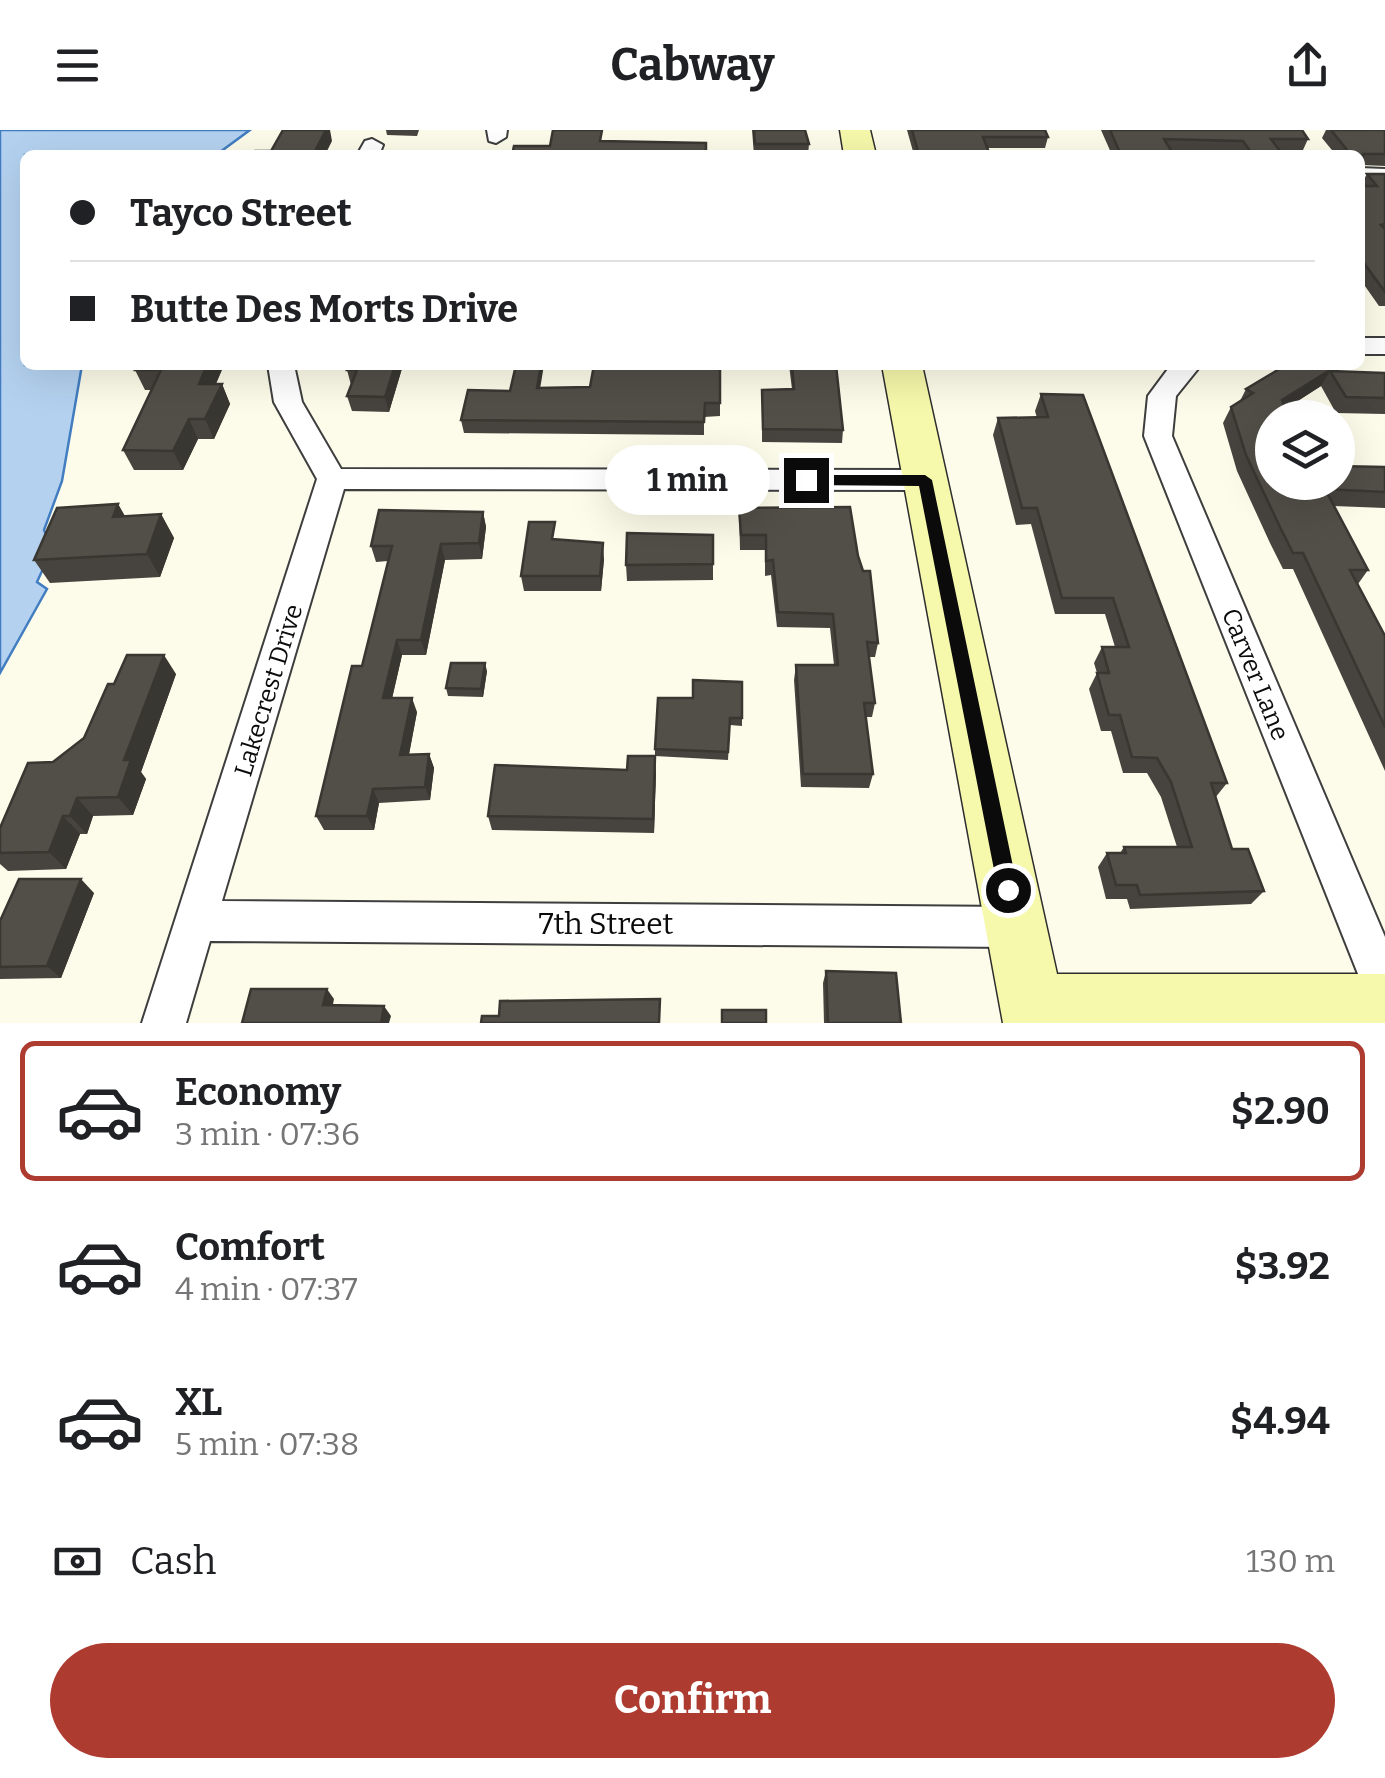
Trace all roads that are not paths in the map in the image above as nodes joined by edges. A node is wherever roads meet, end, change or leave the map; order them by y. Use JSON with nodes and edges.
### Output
{"nodes":[{"id":1,"x":282,"y":370,"type":"edge"},
{"id":2,"x":903,"y":370,"type":"edge"},
{"id":3,"x":1183,"y":370,"type":"edge"},
{"id":4,"x":332,"y":479,"type":"junction"},
{"id":5,"x":925,"y":480,"type":"junction"},
{"id":6,"x":197,"y":921,"type":"junction"},
{"id":7,"x":1016,"y":927,"type":"junction"},
{"id":8,"x":1385,"y":988,"type":"edge"},
{"id":9,"x":1385,"y":1006,"type":"edge"},
{"id":10,"x":1033,"y":1015,"type":"edge"},
{"id":11,"x":164,"y":1023,"type":"edge"}],
"edges":[{"from":1,"to":4,"type":"street"},
{"from":2,"to":5,"type":"street"},
{"from":3,"to":8,"type":"street","name":"Carver Lane"},
{"from":4,"to":5,"type":"street"},
{"from":4,"to":6,"type":"street","name":"Lakecrest Drive"},
{"from":5,"to":7,"type":"street"},
{"from":6,"to":7,"type":"street","name":"7th Street"},
{"from":6,"to":11,"type":"street","name":"Lakecrest Drive"},
{"from":7,"to":10,"type":"street"},
{"from":9,"to":10,"type":"street"}]}
